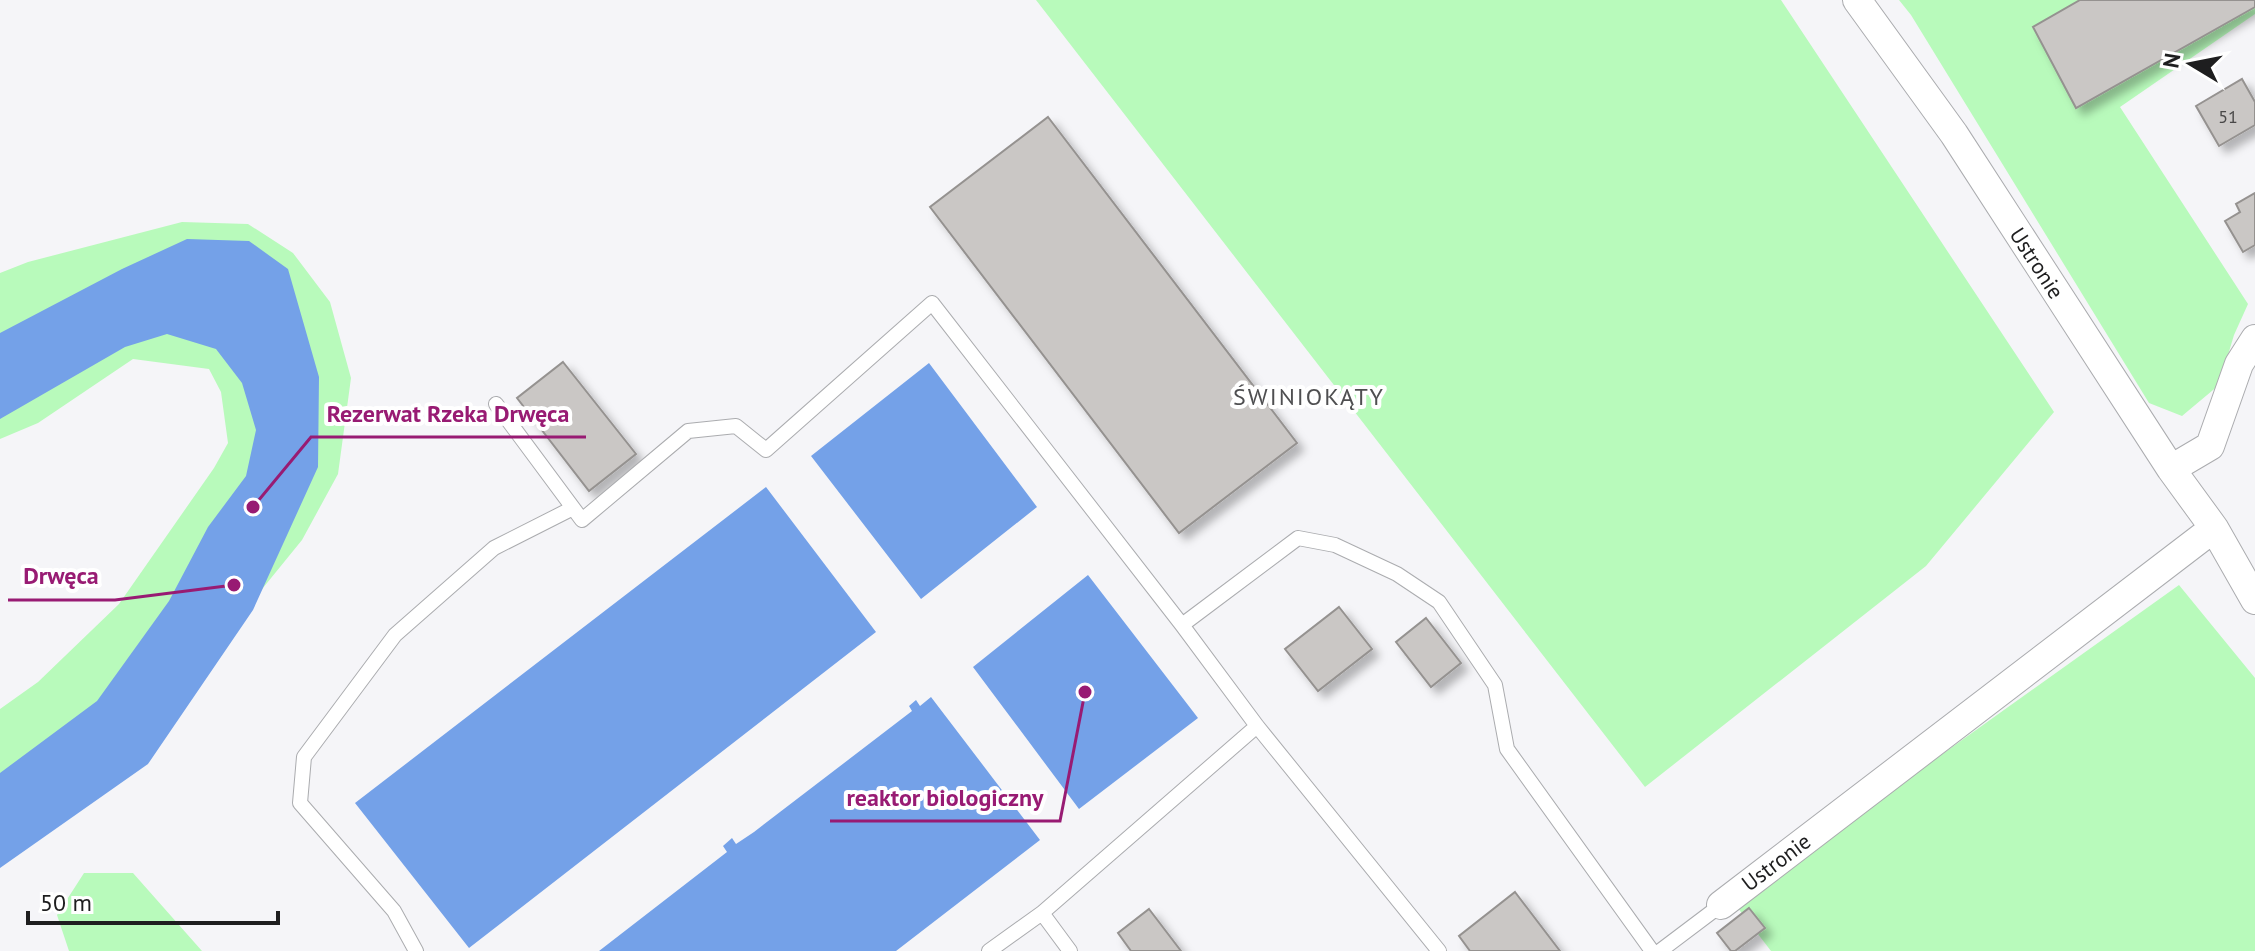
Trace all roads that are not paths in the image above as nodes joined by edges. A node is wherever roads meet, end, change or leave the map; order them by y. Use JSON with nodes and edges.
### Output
{"nodes":[{"id":1,"x":1857,"y":0,"type":"edge"},
{"id":2,"x":2255,"y":339,"type":"edge"},
{"id":3,"x":496,"y":404,"type":"dead end"},
{"id":4,"x":2171,"y":469,"type":"junction"},
{"id":5,"x":573,"y":508,"type":"junction"},
{"id":6,"x":2214,"y":528,"type":"junction"},
{"id":7,"x":2255,"y":600,"type":"edge"},
{"id":8,"x":1182,"y":625,"type":"junction"},
{"id":9,"x":1257,"y":726,"type":"junction"},
{"id":10,"x":1721,"y":905,"type":"joint"},
{"id":11,"x":1042,"y":913,"type":"junction"},
{"id":12,"x":416,"y":951,"type":"edge"},
{"id":13,"x":989,"y":951,"type":"edge"},
{"id":14,"x":1070,"y":951,"type":"edge"},
{"id":15,"x":1439,"y":951,"type":"edge"},
{"id":16,"x":1652,"y":951,"type":"edge"},
{"id":17,"x":1660,"y":951,"type":"edge"}],
"edges":[{"from":1,"to":4,"type":"street","name":"Ustronie"},
{"from":2,"to":4,"type":"street"},
{"from":3,"to":5,"type":"lane"},
{"from":4,"to":6,"type":"street","name":"Ustronie"},
{"from":5,"to":8,"type":"lane"},
{"from":5,"to":12,"type":"lane"},
{"from":6,"to":7,"type":"street","name":"Ustronie"},
{"from":6,"to":10,"type":"street","name":"Ustronie"},
{"from":8,"to":9,"type":"lane"},
{"from":8,"to":16,"type":"lane"},
{"from":9,"to":11,"type":"lane"},
{"from":9,"to":15,"type":"lane"},
{"from":10,"to":17,"type":"lane"},
{"from":11,"to":13,"type":"lane"},
{"from":11,"to":14,"type":"lane"}]}
